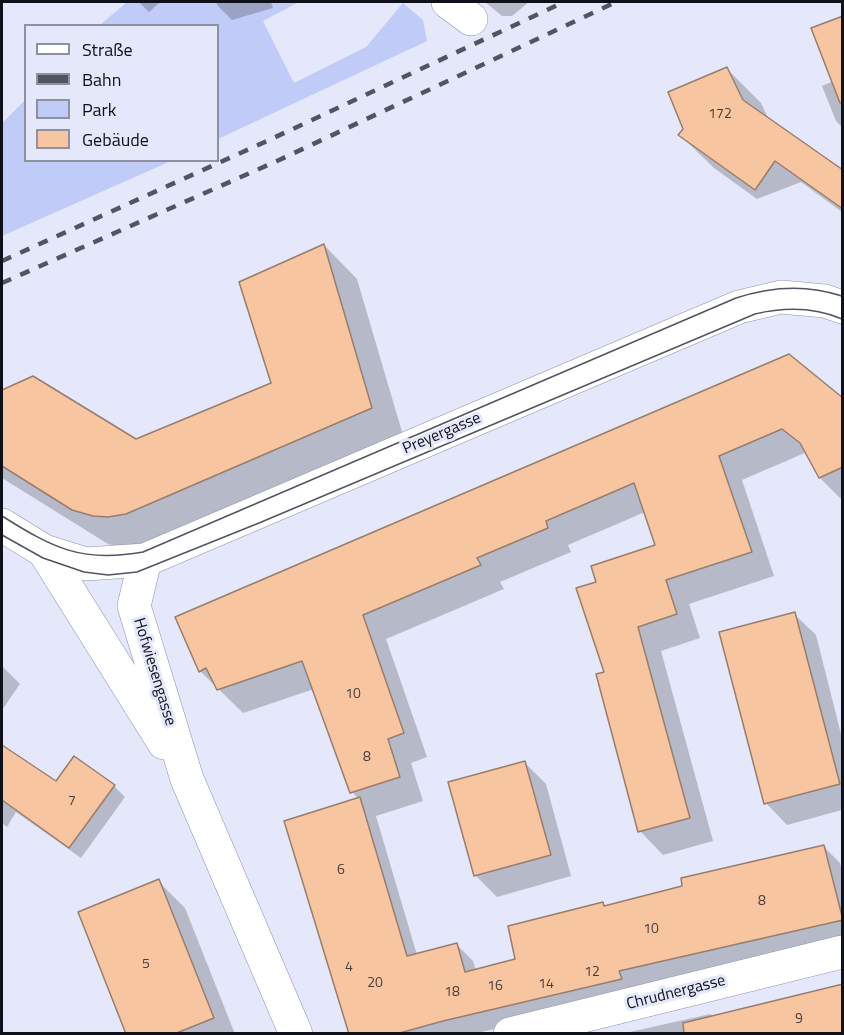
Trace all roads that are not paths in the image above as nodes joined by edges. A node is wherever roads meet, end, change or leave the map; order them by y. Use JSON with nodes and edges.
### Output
{"nodes":[{"id":1,"x":843,"y":307,"type":"edge"},
{"id":2,"x":2,"y":525,"type":"edge"},
{"id":3,"x":44,"y":551,"type":"junction"},
{"id":4,"x":145,"y":560,"type":"junction"},
{"id":5,"x":187,"y":779,"type":"junction"},
{"id":6,"x":843,"y":952,"type":"edge"},
{"id":7,"x":296,"y":1034,"type":"edge"},
{"id":8,"x":510,"y":1034,"type":"edge"}],
"edges":[{"from":1,"to":4,"type":"street","name":"Preyergasse"},
{"from":2,"to":3,"type":"street","name":"Hofwiesengasse"},
{"from":3,"to":4,"type":"street","name":"Hofwiesengasse"},
{"from":3,"to":5,"type":"street","name":"Hofwiesengasse"},
{"from":4,"to":5,"type":"street","name":"Hofwiesengasse"},
{"from":5,"to":7,"type":"street","name":"Hofwiesengasse"},
{"from":6,"to":8,"type":"street","name":"Chrudnergasse"}]}
